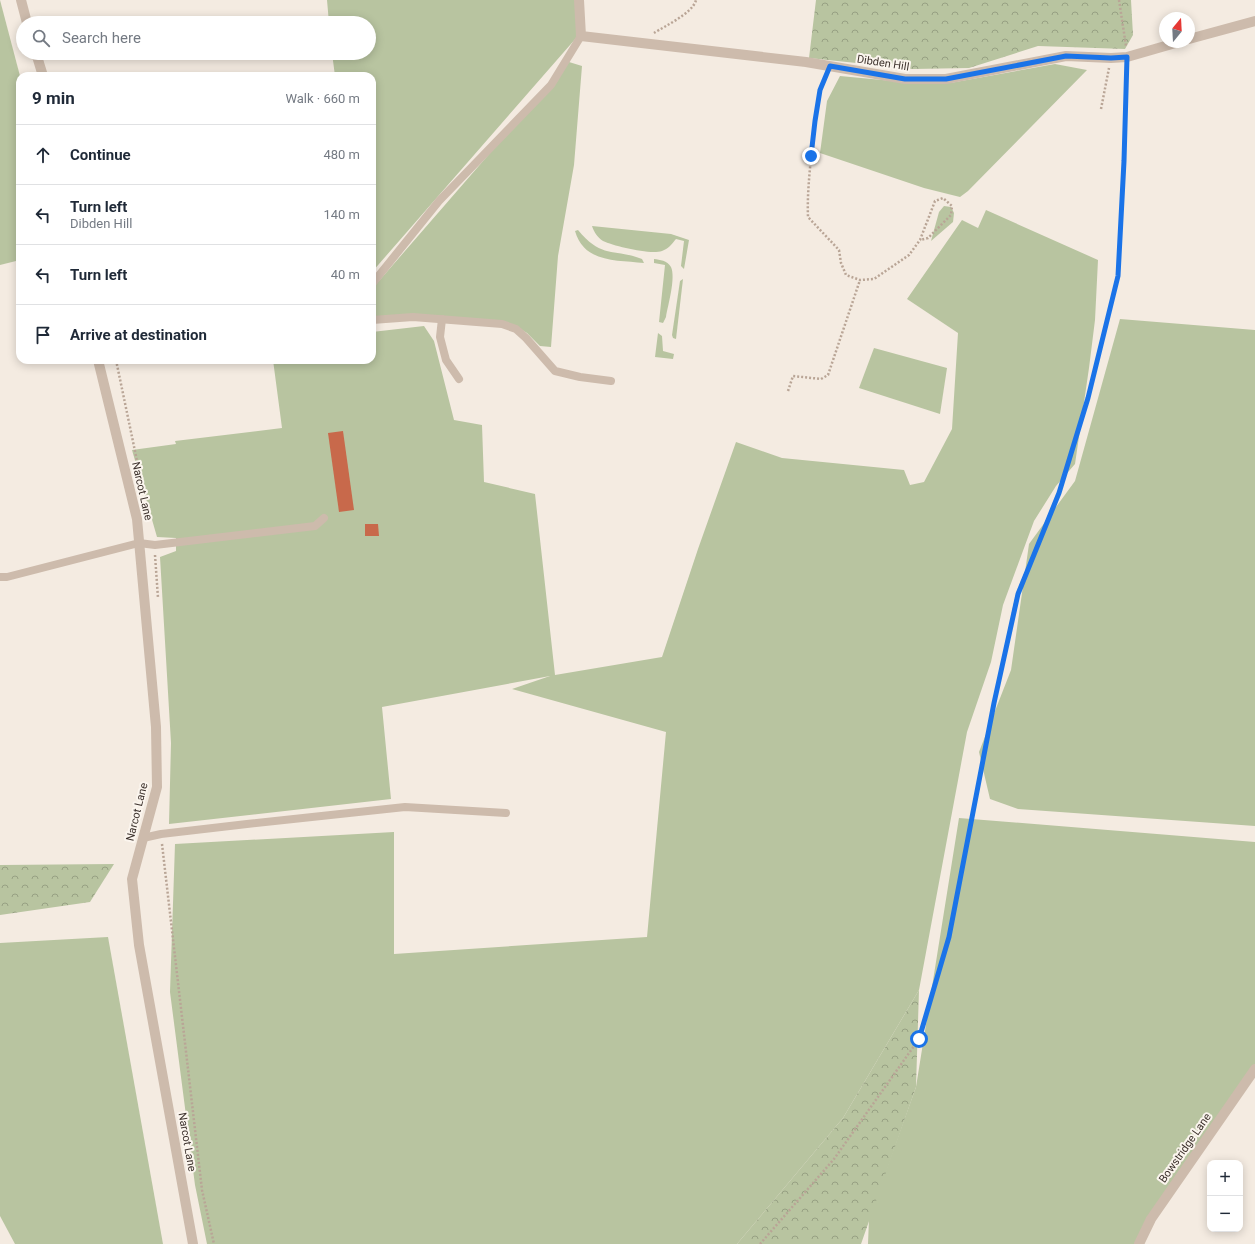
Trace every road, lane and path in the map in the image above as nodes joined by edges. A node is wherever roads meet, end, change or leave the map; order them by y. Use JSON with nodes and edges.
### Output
{"nodes":[{"id":1,"x":21,"y":0,"type":"edge"},
{"id":2,"x":579,"y":0,"type":"edge"},
{"id":3,"x":696,"y":0,"type":"edge"},
{"id":4,"x":1119,"y":0,"type":"edge"},
{"id":5,"x":25,"y":16,"type":"edge"},
{"id":6,"x":1255,"y":21,"type":"edge"},
{"id":7,"x":581,"y":36,"type":"junction"},
{"id":8,"x":1195,"y":37,"type":"edge"},
{"id":9,"x":638,"y":42,"type":"junction"},
{"id":10,"x":1159,"y":48,"type":"edge"},
{"id":11,"x":1127,"y":57,"type":"junction"},
{"id":12,"x":1111,"y":58,"type":"junction"},
{"id":13,"x":38,"y":60,"type":"edge"},
{"id":14,"x":830,"y":66,"type":"junction"},
{"id":15,"x":42,"y":72,"type":"edge"},
{"id":16,"x":1101,"y":110,"type":"dead end"},
{"id":17,"x":920,"y":240,"type":"junction"},
{"id":18,"x":376,"y":279,"type":"edge"},
{"id":19,"x":860,"y":280,"type":"junction"},
{"id":20,"x":442,"y":319,"type":"junction"},
{"id":21,"x":376,"y":320,"type":"edge"},
{"id":22,"x":99,"y":364,"type":"edge"},
{"id":23,"x":459,"y":379,"type":"dead end"},
{"id":24,"x":611,"y":381,"type":"dead end"},
{"id":25,"x":788,"y":391,"type":"dead end"},
{"id":26,"x":324,"y":518,"type":"dead end"},
{"id":27,"x":139,"y":543,"type":"junction"},
{"id":28,"x":0,"y":577,"type":"edge"},
{"id":29,"x":506,"y":813,"type":"dead end"},
{"id":30,"x":143,"y":838,"type":"junction"},
{"id":31,"x":1255,"y":1069,"type":"edge"},
{"id":32,"x":193,"y":1244,"type":"edge"},
{"id":33,"x":760,"y":1244,"type":"edge"},
{"id":34,"x":1139,"y":1244,"type":"edge"}],
"edges":[{"from":1,"to":5,"type":"street"},
{"from":2,"to":7,"type":"street"},
{"from":3,"to":9,"type":"path"},
{"from":4,"to":11,"type":"path"},
{"from":6,"to":8,"type":"street"},
{"from":7,"to":9,"type":"street","name":"Dibden Hill"},
{"from":7,"to":18,"type":"lane"},
{"from":9,"to":14,"type":"street","name":"Dibden Hill"},
{"from":10,"to":11,"type":"street","name":"Dibden Hill"},
{"from":11,"to":12,"type":"street","name":"Dibden Hill"},
{"from":11,"to":33,"type":"path"},
{"from":12,"to":14,"type":"street","name":"Dibden Hill"},
{"from":12,"to":16,"type":"path"},
{"from":13,"to":15,"type":"street"},
{"from":14,"to":19,"type":"path"},
{"from":17,"to":17,"type":"path"},
{"from":17,"to":19,"type":"path"},
{"from":19,"to":25,"type":"path"},
{"from":20,"to":21,"type":"lane"},
{"from":20,"to":23,"type":"lane"},
{"from":20,"to":24,"type":"lane"},
{"from":22,"to":27,"type":"street","name":"Narcot Lane"},
{"from":26,"to":27,"type":"lane"},
{"from":27,"to":28,"type":"lane"},
{"from":27,"to":30,"type":"street","name":"Narcot Lane"},
{"from":29,"to":30,"type":"lane"},
{"from":30,"to":32,"type":"street","name":"Narcot Lane"},
{"from":31,"to":34,"type":"street","name":"Bowstridge Lane"}]}
